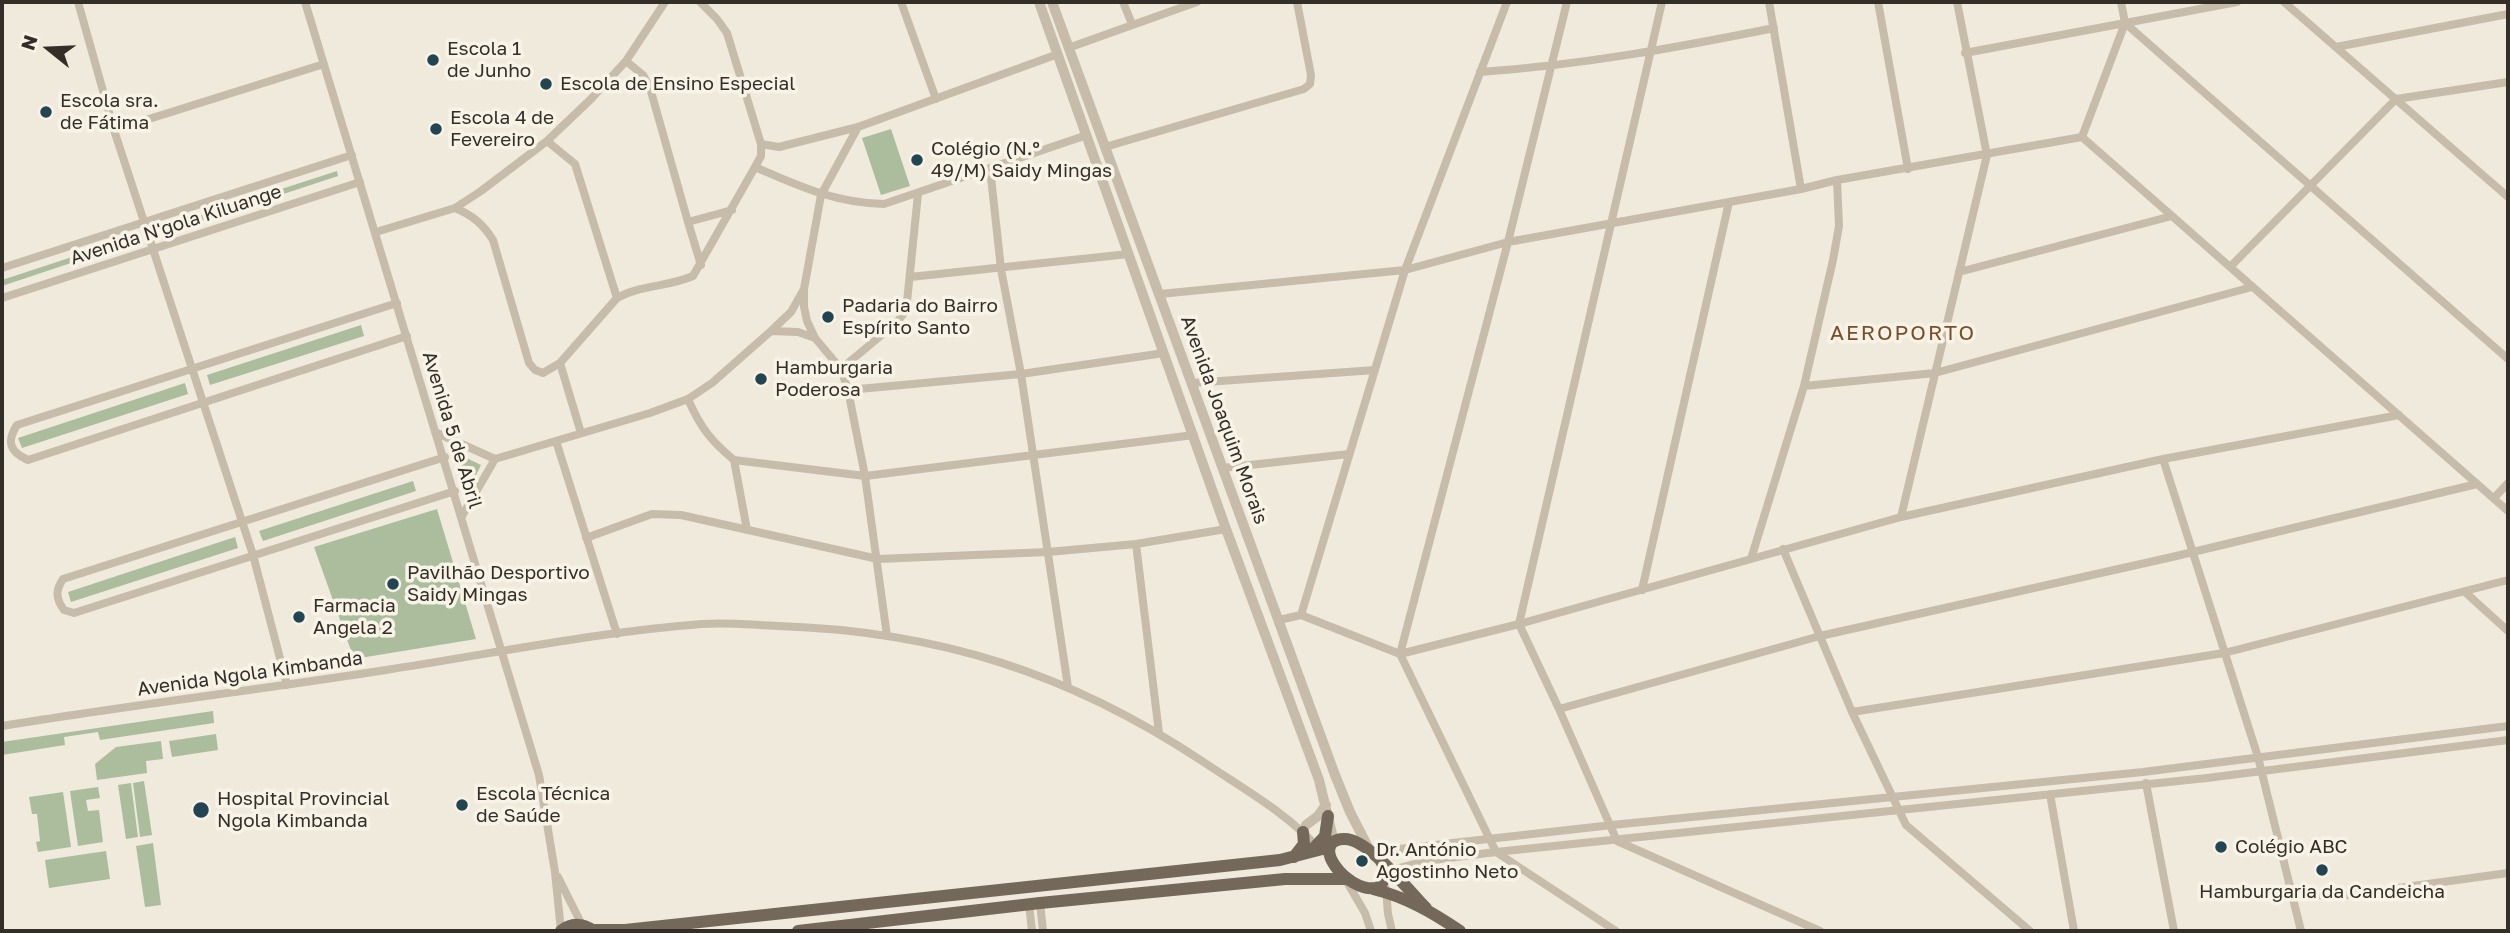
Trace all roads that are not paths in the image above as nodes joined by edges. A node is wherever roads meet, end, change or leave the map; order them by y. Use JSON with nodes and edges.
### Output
{"nodes":[{"id":1,"x":78,"y":2,"type":"edge"},
{"id":2,"x":306,"y":2,"type":"edge"},
{"id":3,"x":665,"y":2,"type":"edge"},
{"id":4,"x":700,"y":2,"type":"edge"},
{"id":5,"x":901,"y":2,"type":"edge"},
{"id":6,"x":1039,"y":2,"type":"edge"},
{"id":7,"x":1052,"y":2,"type":"edge"},
{"id":8,"x":1123,"y":2,"type":"edge"},
{"id":9,"x":1197,"y":2,"type":"edge"},
{"id":10,"x":1297,"y":2,"type":"edge"},
{"id":11,"x":1507,"y":2,"type":"edge"},
{"id":12,"x":1567,"y":2,"type":"edge"},
{"id":13,"x":1662,"y":2,"type":"edge"},
{"id":14,"x":1769,"y":2,"type":"edge"},
{"id":15,"x":1878,"y":2,"type":"edge"},
{"id":16,"x":1957,"y":2,"type":"edge"},
{"id":17,"x":2121,"y":2,"type":"edge"},
{"id":18,"x":2237,"y":2,"type":"edge"},
{"id":19,"x":2284,"y":2,"type":"edge"},
{"id":20,"x":2223,"y":3,"type":"edge"},
{"id":21,"x":2508,"y":14,"type":"edge"},
{"id":22,"x":2125,"y":23,"type":"junction"},
{"id":23,"x":1132,"y":24,"type":"junction"},
{"id":24,"x":1774,"y":28,"type":"junction"},
{"id":25,"x":2336,"y":47,"type":"junction"},
{"id":26,"x":1063,"y":51,"type":"junction"},
{"id":27,"x":1651,"y":53,"type":"junction"},
{"id":28,"x":1965,"y":53,"type":"junction"},
{"id":29,"x":626,"y":61,"type":"junction"},
{"id":30,"x":324,"y":64,"type":"junction"},
{"id":31,"x":1551,"y":67,"type":"junction"},
{"id":32,"x":1480,"y":72,"type":"junction"},
{"id":33,"x":2508,"y":82,"type":"edge"},
{"id":34,"x":936,"y":99,"type":"junction"},
{"id":35,"x":2396,"y":99,"type":"junction"},
{"id":36,"x":858,"y":127,"type":"junction"},
{"id":37,"x":114,"y":130,"type":"junction"},
{"id":38,"x":1087,"y":135,"type":"junction"},
{"id":39,"x":2082,"y":137,"type":"junction"},
{"id":40,"x":547,"y":141,"type":"junction"},
{"id":41,"x":761,"y":144,"type":"junction"},
{"id":42,"x":1105,"y":147,"type":"junction"},
{"id":43,"x":352,"y":155,"type":"junction"},
{"id":44,"x":1987,"y":155,"type":"junction"},
{"id":45,"x":755,"y":167,"type":"junction"},
{"id":46,"x":990,"y":168,"type":"junction"},
{"id":47,"x":1908,"y":169,"type":"junction"},
{"id":48,"x":1837,"y":180,"type":"junction"},
{"id":49,"x":360,"y":182,"type":"junction"},
{"id":50,"x":2311,"y":185,"type":"junction"},
{"id":51,"x":1801,"y":188,"type":"junction"},
{"id":52,"x":918,"y":194,"type":"junction"},
{"id":53,"x":821,"y":195,"type":"junction"},
{"id":54,"x":2508,"y":197,"type":"edge"},
{"id":55,"x":1729,"y":202,"type":"junction"},
{"id":56,"x":455,"y":208,"type":"junction"},
{"id":57,"x":732,"y":209,"type":"junction"},
{"id":58,"x":2172,"y":216,"type":"junction"},
{"id":59,"x":144,"y":222,"type":"junction"},
{"id":60,"x":688,"y":222,"type":"junction"},
{"id":61,"x":1610,"y":223,"type":"junction"},
{"id":62,"x":376,"y":232,"type":"junction"},
{"id":63,"x":1508,"y":242,"type":"junction"},
{"id":64,"x":153,"y":249,"type":"junction"},
{"id":65,"x":1129,"y":254,"type":"junction"},
{"id":66,"x":701,"y":265,"type":"junction"},
{"id":67,"x":2230,"y":267,"type":"junction"},
{"id":68,"x":2,"y":268,"type":"edge"},
{"id":69,"x":1001,"y":269,"type":"junction"},
{"id":70,"x":1405,"y":270,"type":"junction"},
{"id":71,"x":1959,"y":272,"type":"junction"},
{"id":72,"x":909,"y":277,"type":"junction"},
{"id":73,"x":2252,"y":287,"type":"junction"},
{"id":74,"x":804,"y":289,"type":"junction"},
{"id":75,"x":1160,"y":294,"type":"junction"},
{"id":76,"x":2,"y":298,"type":"edge"},
{"id":77,"x":617,"y":298,"type":"junction"},
{"id":78,"x":397,"y":303,"type":"junction"},
{"id":79,"x":771,"y":331,"type":"junction"},
{"id":80,"x":407,"y":336,"type":"junction"},
{"id":81,"x":815,"y":338,"type":"junction"},
{"id":82,"x":1164,"y":353,"type":"junction"},
{"id":83,"x":2508,"y":359,"type":"edge"},
{"id":84,"x":560,"y":363,"type":"junction"},
{"id":85,"x":192,"y":368,"type":"junction"},
{"id":86,"x":841,"y":369,"type":"junction"},
{"id":87,"x":1374,"y":370,"type":"junction"},
{"id":88,"x":1935,"y":373,"type":"junction"},
{"id":89,"x":1021,"y":374,"type":"junction"},
{"id":90,"x":1192,"y":383,"type":"junction"},
{"id":91,"x":1804,"y":386,"type":"junction"},
{"id":92,"x":848,"y":390,"type":"junction"},
{"id":93,"x":688,"y":399,"type":"junction"},
{"id":94,"x":203,"y":402,"type":"junction"},
{"id":95,"x":2399,"y":415,"type":"junction"},
{"id":96,"x":437,"y":433,"type":"junction"},
{"id":97,"x":581,"y":433,"type":"junction"},
{"id":98,"x":1194,"y":435,"type":"junction"},
{"id":99,"x":556,"y":441,"type":"junction"},
{"id":100,"x":1033,"y":454,"type":"junction"},
{"id":101,"x":1349,"y":454,"type":"junction"},
{"id":102,"x":445,"y":457,"type":"junction"},
{"id":103,"x":2163,"y":458,"type":"junction"},
{"id":104,"x":495,"y":459,"type":"junction"},
{"id":105,"x":734,"y":460,"type":"junction"},
{"id":106,"x":1223,"y":468,"type":"junction"},
{"id":107,"x":865,"y":476,"type":"junction"},
{"id":108,"x":2508,"y":483,"type":"edge"},
{"id":109,"x":2477,"y":484,"type":"junction"},
{"id":110,"x":454,"y":491,"type":"junction"},
{"id":111,"x":2494,"y":498,"type":"junction"},
{"id":112,"x":2508,"y":511,"type":"edge"},
{"id":113,"x":462,"y":516,"type":"junction"},
{"id":114,"x":1901,"y":517,"type":"junction"},
{"id":115,"x":242,"y":522,"type":"junction"},
{"id":116,"x":1226,"y":529,"type":"junction"},
{"id":117,"x":747,"y":530,"type":"junction"},
{"id":118,"x":586,"y":538,"type":"junction"},
{"id":119,"x":1136,"y":544,"type":"junction"},
{"id":120,"x":1783,"y":549,"type":"junction"},
{"id":121,"x":2192,"y":551,"type":"junction"},
{"id":122,"x":1048,"y":552,"type":"junction"},
{"id":123,"x":253,"y":555,"type":"junction"},
{"id":124,"x":878,"y":559,"type":"junction"},
{"id":125,"x":1751,"y":559,"type":"junction"},
{"id":126,"x":2508,"y":580,"type":"edge"},
{"id":127,"x":1642,"y":590,"type":"junction"},
{"id":128,"x":2465,"y":592,"type":"junction"},
{"id":129,"x":1301,"y":615,"type":"junction"},
{"id":130,"x":1279,"y":621,"type":"junction"},
{"id":131,"x":1519,"y":624,"type":"junction"},
{"id":132,"x":2508,"y":631,"type":"edge"},
{"id":133,"x":617,"y":634,"type":"junction"},
{"id":134,"x":887,"y":636,"type":"junction"},
{"id":135,"x":1820,"y":636,"type":"junction"},
{"id":136,"x":503,"y":652,"type":"junction"},
{"id":137,"x":2224,"y":653,"type":"junction"},
{"id":138,"x":1400,"y":654,"type":"junction"},
{"id":139,"x":287,"y":685,"type":"junction"},
{"id":140,"x":1068,"y":687,"type":"junction"},
{"id":141,"x":1559,"y":709,"type":"junction"},
{"id":142,"x":1852,"y":712,"type":"junction"},
{"id":143,"x":2,"y":726,"type":"edge"},
{"id":144,"x":2508,"y":726,"type":"edge"},
{"id":145,"x":1160,"y":733,"type":"junction"},
{"id":146,"x":2508,"y":740,"type":"edge"},
{"id":147,"x":2258,"y":757,"type":"junction"},
{"id":148,"x":2260,"y":770,"type":"junction"},
{"id":149,"x":2146,"y":783,"type":"junction"},
{"id":150,"x":2050,"y":794,"type":"junction"},
{"id":151,"x":1892,"y":797,"type":"junction"},
{"id":152,"x":1327,"y":810,"type":"junction"},
{"id":153,"x":1899,"y":811,"type":"junction"},
{"id":154,"x":1612,"y":825,"type":"junction"},
{"id":155,"x":1305,"y":828,"type":"junction"},
{"id":156,"x":1491,"y":839,"type":"junction"},
{"id":157,"x":1617,"y":841,"type":"junction"},
{"id":158,"x":1325,"y":845,"type":"junction"},
{"id":159,"x":1496,"y":852,"type":"junction"},
{"id":160,"x":1300,"y":856,"type":"junction"},
{"id":161,"x":1381,"y":863,"type":"junction"},
{"id":162,"x":555,"y":872,"type":"junction"},
{"id":163,"x":2508,"y":873,"type":"edge"},
{"id":164,"x":1346,"y":879,"type":"junction"},
{"id":165,"x":1373,"y":889,"type":"junction"},
{"id":166,"x":1387,"y":892,"type":"junction"},
{"id":167,"x":2291,"y":894,"type":"junction"},
{"id":168,"x":1035,"y":904,"type":"junction"},
{"id":169,"x":1426,"y":908,"type":"junction"},
{"id":170,"x":589,"y":928,"type":"edge"},
{"id":171,"x":854,"y":928,"type":"edge"},
{"id":172,"x":561,"y":931,"type":"edge"},
{"id":173,"x":798,"y":931,"type":"edge"},
{"id":174,"x":1032,"y":931,"type":"edge"},
{"id":175,"x":1043,"y":931,"type":"edge"},
{"id":176,"x":1371,"y":931,"type":"edge"},
{"id":177,"x":1392,"y":931,"type":"edge"},
{"id":178,"x":1460,"y":931,"type":"edge"},
{"id":179,"x":1616,"y":931,"type":"edge"},
{"id":180,"x":1820,"y":931,"type":"edge"},
{"id":181,"x":2030,"y":931,"type":"edge"},
{"id":182,"x":2074,"y":931,"type":"edge"},
{"id":183,"x":2174,"y":931,"type":"edge"},
{"id":184,"x":2301,"y":931,"type":"edge"}],
"edges":[{"from":1,"to":37,"type":"street"},
{"from":2,"to":30,"type":"street","name":"Avenida 5 de Abril"},
{"from":3,"to":29,"type":"street"},
{"from":4,"to":41,"type":"street"},
{"from":5,"to":34,"type":"street"},
{"from":6,"to":26,"type":"street","name":"Avenida Joaquim Morais"},
{"from":7,"to":26,"type":"street","name":"Avenida Joaquim Morais"},
{"from":8,"to":23,"type":"street"},
{"from":9,"to":23,"type":"street"},
{"from":10,"to":42,"type":"street"},
{"from":11,"to":32,"type":"street"},
{"from":12,"to":31,"type":"street"},
{"from":13,"to":27,"type":"street"},
{"from":14,"to":24,"type":"street"},
{"from":15,"to":47,"type":"street"},
{"from":16,"to":28,"type":"street"},
{"from":17,"to":22,"type":"street"},
{"from":18,"to":20,"type":"street"},
{"from":19,"to":25,"type":"street"},
{"from":20,"to":22,"type":"street"},
{"from":21,"to":25,"type":"street"},
{"from":22,"to":28,"type":"street"},
{"from":22,"to":39,"type":"street"},
{"from":22,"to":50,"type":"street"},
{"from":23,"to":26,"type":"street"},
{"from":24,"to":27,"type":"street"},
{"from":24,"to":51,"type":"street"},
{"from":25,"to":35,"type":"street"},
{"from":26,"to":34,"type":"street"},
{"from":26,"to":38,"type":"street","name":"Avenida Joaquim Morais"},
{"from":26,"to":42,"type":"street","name":"Avenida Joaquim Morais"},
{"from":27,"to":31,"type":"street"},
{"from":27,"to":61,"type":"street"},
{"from":28,"to":44,"type":"street"},
{"from":29,"to":40,"type":"street"},
{"from":29,"to":60,"type":"street"},
{"from":30,"to":37,"type":"street"},
{"from":30,"to":43,"type":"street","name":"Avenida 5 de Abril"},
{"from":31,"to":32,"type":"street"},
{"from":31,"to":63,"type":"street"},
{"from":32,"to":70,"type":"street"},
{"from":33,"to":35,"type":"street"},
{"from":34,"to":36,"type":"street"},
{"from":35,"to":50,"type":"street"},
{"from":35,"to":54,"type":"street"},
{"from":36,"to":41,"type":"street"},
{"from":36,"to":53,"type":"street"},
{"from":37,"to":59,"type":"street"},
{"from":38,"to":46,"type":"street"},
{"from":38,"to":65,"type":"street","name":"Avenida Joaquim Morais"},
{"from":39,"to":44,"type":"street"},
{"from":39,"to":58,"type":"street"},
{"from":40,"to":56,"type":"street"},
{"from":40,"to":77,"type":"street"},
{"from":41,"to":45,"type":"street"},
{"from":42,"to":75,"type":"street","name":"Avenida Joaquim Morais"},
{"from":43,"to":49,"type":"street","name":"Avenida 5 de Abril"},
{"from":43,"to":59,"type":"street","name":"Avenida N'gola Kiluange"},
{"from":44,"to":47,"type":"street"},
{"from":44,"to":71,"type":"street"},
{"from":45,"to":53,"type":"street"},
{"from":45,"to":57,"type":"street"},
{"from":46,"to":52,"type":"street"},
{"from":46,"to":69,"type":"street"},
{"from":47,"to":48,"type":"street"},
{"from":48,"to":51,"type":"street"},
{"from":48,"to":91,"type":"street"},
{"from":49,"to":62,"type":"street","name":"Avenida 5 de Abril"},
{"from":49,"to":64,"type":"street","name":"Avenida N'gola Kiluange"},
{"from":50,"to":67,"type":"street"},
{"from":50,"to":83,"type":"street"},
{"from":51,"to":55,"type":"street"},
{"from":52,"to":53,"type":"street"},
{"from":52,"to":72,"type":"street"},
{"from":53,"to":74,"type":"street"},
{"from":55,"to":61,"type":"street"},
{"from":55,"to":127,"type":"street"},
{"from":56,"to":62,"type":"street"},
{"from":56,"to":84,"type":"street"},
{"from":57,"to":60,"type":"street"},
{"from":57,"to":66,"type":"street"},
{"from":58,"to":67,"type":"street"},
{"from":58,"to":71,"type":"street"},
{"from":59,"to":64,"type":"street"},
{"from":59,"to":68,"type":"street","name":"Avenida N'gola Kiluange"},
{"from":60,"to":66,"type":"street"},
{"from":61,"to":63,"type":"street"},
{"from":61,"to":131,"type":"street"},
{"from":62,"to":78,"type":"street","name":"Avenida 5 de Abril"},
{"from":63,"to":70,"type":"street"},
{"from":63,"to":138,"type":"street"},
{"from":64,"to":76,"type":"street","name":"Avenida N'gola Kiluange"},
{"from":64,"to":85,"type":"street"},
{"from":65,"to":69,"type":"street"},
{"from":65,"to":82,"type":"street","name":"Avenida Joaquim Morais"},
{"from":66,"to":77,"type":"street"},
{"from":67,"to":73,"type":"street"},
{"from":69,"to":72,"type":"street"},
{"from":69,"to":89,"type":"street"},
{"from":70,"to":75,"type":"street"},
{"from":70,"to":87,"type":"street"},
{"from":71,"to":88,"type":"street"},
{"from":72,"to":86,"type":"street"},
{"from":73,"to":88,"type":"street"},
{"from":73,"to":95,"type":"street"},
{"from":74,"to":79,"type":"street"},
{"from":74,"to":81,"type":"street"},
{"from":75,"to":90,"type":"street","name":"Avenida Joaquim Morais"},
{"from":77,"to":84,"type":"street"},
{"from":78,"to":80,"type":"street","name":"Avenida 5 de Abril"},
{"from":78,"to":85,"type":"street"},
{"from":79,"to":81,"type":"street"},
{"from":79,"to":93,"type":"street"},
{"from":80,"to":94,"type":"street"},
{"from":80,"to":96,"type":"street","name":"Avenida 5 de Abril"},
{"from":81,"to":86,"type":"street"},
{"from":82,"to":89,"type":"street"},
{"from":82,"to":98,"type":"street","name":"Avenida Joaquim Morais"},
{"from":84,"to":97,"type":"street"},
{"from":85,"to":94,"type":"street"},
{"from":85,"to":94,"type":"street"},
{"from":86,"to":92,"type":"street"},
{"from":87,"to":90,"type":"street"},
{"from":87,"to":101,"type":"street"},
{"from":88,"to":91,"type":"street"},
{"from":88,"to":114,"type":"street"},
{"from":89,"to":92,"type":"street"},
{"from":89,"to":100,"type":"street"},
{"from":90,"to":106,"type":"street","name":"Avenida Joaquim Morais"},
{"from":91,"to":125,"type":"street"},
{"from":92,"to":107,"type":"street"},
{"from":93,"to":97,"type":"street"},
{"from":93,"to":105,"type":"street"},
{"from":94,"to":115,"type":"street"},
{"from":95,"to":103,"type":"street"},
{"from":95,"to":109,"type":"street"},
{"from":96,"to":102,"type":"street","name":"Avenida 5 de Abril"},
{"from":96,"to":104,"type":"street"},
{"from":97,"to":99,"type":"street"},
{"from":98,"to":100,"type":"street"},
{"from":98,"to":116,"type":"street","name":"Avenida Joaquim Morais"},
{"from":99,"to":104,"type":"street"},
{"from":99,"to":118,"type":"street"},
{"from":100,"to":107,"type":"street"},
{"from":100,"to":122,"type":"street"},
{"from":101,"to":106,"type":"street"},
{"from":101,"to":129,"type":"street"},
{"from":102,"to":110,"type":"street","name":"Avenida 5 de Abril"},
{"from":102,"to":115,"type":"street"},
{"from":103,"to":114,"type":"street"},
{"from":103,"to":121,"type":"street"},
{"from":104,"to":113,"type":"street"},
{"from":105,"to":107,"type":"street"},
{"from":105,"to":117,"type":"street"},
{"from":106,"to":130,"type":"street","name":"Avenida Joaquim Morais"},
{"from":107,"to":124,"type":"street"},
{"from":108,"to":111,"type":"street"},
{"from":109,"to":111,"type":"street"},
{"from":109,"to":121,"type":"street"},
{"from":110,"to":113,"type":"street","name":"Avenida 5 de Abril"},
{"from":110,"to":123,"type":"street"},
{"from":111,"to":112,"type":"street"},
{"from":113,"to":136,"type":"street","name":"Avenida 5 de Abril"},
{"from":114,"to":120,"type":"street"},
{"from":115,"to":123,"type":"street"},
{"from":115,"to":123,"type":"street"},
{"from":116,"to":119,"type":"street"},
{"from":116,"to":152,"type":"street","name":"Avenida Joaquim Morais"},
{"from":117,"to":118,"type":"street"},
{"from":117,"to":124,"type":"street"},
{"from":118,"to":133,"type":"street"},
{"from":119,"to":122,"type":"street"},
{"from":119,"to":145,"type":"street"},
{"from":120,"to":125,"type":"street"},
{"from":120,"to":135,"type":"street"},
{"from":121,"to":135,"type":"street"},
{"from":121,"to":137,"type":"street"},
{"from":122,"to":124,"type":"street"},
{"from":122,"to":140,"type":"street"},
{"from":123,"to":139,"type":"street"},
{"from":124,"to":134,"type":"street"},
{"from":125,"to":127,"type":"street"},
{"from":126,"to":128,"type":"street"},
{"from":127,"to":131,"type":"street"},
{"from":128,"to":132,"type":"street"},
{"from":128,"to":137,"type":"street"},
{"from":129,"to":130,"type":"street"},
{"from":129,"to":138,"type":"street"},
{"from":130,"to":161,"type":"street","name":"Avenida Joaquim Morais"},
{"from":131,"to":138,"type":"street"},
{"from":131,"to":141,"type":"street"},
{"from":133,"to":134,"type":"street","name":"Avenida Ngola Kimbanda"},
{"from":133,"to":136,"type":"street","name":"Avenida Ngola Kimbanda"},
{"from":134,"to":140,"type":"street","name":"Avenida Ngola Kimbanda"},
{"from":135,"to":141,"type":"street"},
{"from":135,"to":142,"type":"street"},
{"from":136,"to":139,"type":"street","name":"Avenida Ngola Kimbanda"},
{"from":136,"to":162,"type":"street","name":"Avenida 5 de Abril"},
{"from":137,"to":142,"type":"street"},
{"from":137,"to":147,"type":"street"},
{"from":138,"to":156,"type":"street"},
{"from":139,"to":143,"type":"street","name":"Avenida Ngola Kimbanda"},
{"from":140,"to":145,"type":"street","name":"Avenida Ngola Kimbanda"},
{"from":141,"to":154,"type":"street"},
{"from":142,"to":151,"type":"street"},
{"from":144,"to":147,"type":"street"},
{"from":145,"to":155,"type":"street","name":"Avenida Ngola Kimbanda"},
{"from":146,"to":148,"type":"street"},
{"from":147,"to":148,"type":"street"},
{"from":147,"to":151,"type":"street"},
{"from":148,"to":149,"type":"street"},
{"from":148,"to":167,"type":"street"},
{"from":149,"to":150,"type":"street"},
{"from":149,"to":183,"type":"street"},
{"from":150,"to":153,"type":"street"},
{"from":150,"to":182,"type":"street"},
{"from":151,"to":153,"type":"street"},
{"from":151,"to":154,"type":"street"},
{"from":152,"to":155,"type":"street"},
{"from":152,"to":158,"type":"main road"},
{"from":153,"to":157,"type":"street"},
{"from":153,"to":181,"type":"street"},
{"from":154,"to":156,"type":"street"},
{"from":154,"to":157,"type":"street"},
{"from":155,"to":158,"type":"street"},
{"from":155,"to":158,"type":"street"},
{"from":155,"to":160,"type":"main road"},
{"from":156,"to":159,"type":"street"},
{"from":156,"to":161,"type":"street"},
{"from":157,"to":159,"type":"street"},
{"from":157,"to":180,"type":"street"},
{"from":158,"to":160,"type":"main road"},
{"from":158,"to":161,"type":"main road"},
{"from":158,"to":164,"type":"main road"},
{"from":159,"to":161,"type":"street"},
{"from":159,"to":179,"type":"street"},
{"from":160,"to":170,"type":"main road"},
{"from":161,"to":165,"type":"main road"},
{"from":161,"to":166,"type":"street"},
{"from":161,"to":169,"type":"main road"},
{"from":162,"to":170,"type":"street","name":"Avenida 5 de Abril"},
{"from":162,"to":172,"type":"street","name":"Avenida 5 de Abril"},
{"from":163,"to":167,"type":"street"},
{"from":164,"to":165,"type":"main road"},
{"from":164,"to":168,"type":"main road"},
{"from":164,"to":176,"type":"street"},
{"from":165,"to":166,"type":"main road"},
{"from":166,"to":169,"type":"main road"},
{"from":166,"to":177,"type":"street"},
{"from":167,"to":184,"type":"street"},
{"from":168,"to":171,"type":"main road"},
{"from":168,"to":174,"type":"street"},
{"from":168,"to":175,"type":"street"},
{"from":169,"to":178,"type":"main road"},
{"from":170,"to":172,"type":"main road"},
{"from":171,"to":173,"type":"main road"}]}
